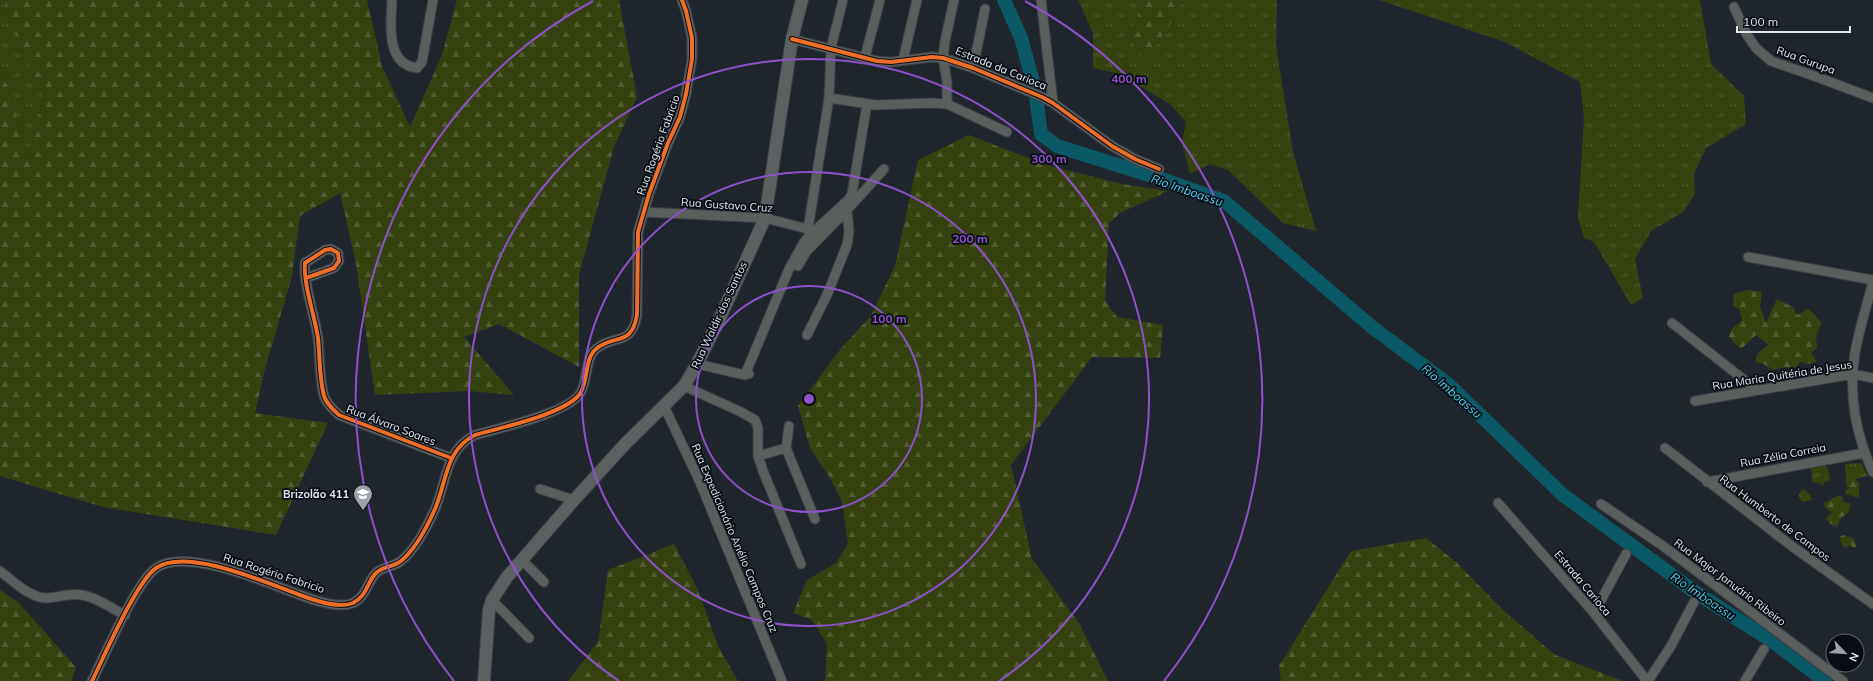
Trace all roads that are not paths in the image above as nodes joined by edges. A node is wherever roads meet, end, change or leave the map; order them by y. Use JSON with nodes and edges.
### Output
{"nodes":[{"id":1,"x":392,"y":0,"type":"edge"},
{"id":2,"x":432,"y":0,"type":"edge"},
{"id":3,"x":682,"y":0,"type":"edge"},
{"id":4,"x":802,"y":0,"type":"edge"},
{"id":5,"x":843,"y":0,"type":"edge"},
{"id":6,"x":880,"y":0,"type":"edge"},
{"id":7,"x":917,"y":0,"type":"edge"},
{"id":8,"x":954,"y":0,"type":"edge"},
{"id":9,"x":1041,"y":0,"type":"edge"},
{"id":10,"x":1734,"y":6,"type":"dead end"},
{"id":11,"x":985,"y":9,"type":"dead end"},
{"id":12,"x":792,"y":39,"type":"junction"},
{"id":13,"x":831,"y":48,"type":"junction"},
{"id":14,"x":865,"y":57,"type":"junction"},
{"id":15,"x":943,"y":58,"type":"junction"},
{"id":16,"x":903,"y":60,"type":"junction"},
{"id":17,"x":973,"y":68,"type":"junction"},
{"id":18,"x":829,"y":98,"type":"junction"},
{"id":19,"x":1873,"y":98,"type":"edge"},
{"id":20,"x":1053,"y":103,"type":"junction"},
{"id":21,"x":867,"y":104,"type":"junction"},
{"id":22,"x":947,"y":104,"type":"junction"},
{"id":23,"x":1007,"y":132,"type":"dead end"},
{"id":24,"x":884,"y":169,"type":"dead end"},
{"id":25,"x":1159,"y":169,"type":"dead end"},
{"id":26,"x":847,"y":210,"type":"junction"},
{"id":27,"x":644,"y":212,"type":"junction"},
{"id":28,"x":765,"y":218,"type":"junction"},
{"id":29,"x":812,"y":235,"type":"junction"},
{"id":30,"x":1748,"y":257,"type":"dead end"},
{"id":31,"x":306,"y":278,"type":"junction"},
{"id":32,"x":1873,"y":281,"type":"edge"},
{"id":33,"x":1672,"y":323,"type":"dead end"},
{"id":34,"x":806,"y":335,"type":"dead end"},
{"id":35,"x":697,"y":364,"type":"junction"},
{"id":36,"x":1853,"y":374,"type":"junction"},
{"id":37,"x":1873,"y":378,"type":"edge"},
{"id":38,"x":684,"y":386,"type":"junction"},
{"id":39,"x":1757,"y":390,"type":"junction"},
{"id":40,"x":1695,"y":401,"type":"dead end"},
{"id":41,"x":664,"y":406,"type":"junction"},
{"id":42,"x":789,"y":426,"type":"dead end"},
{"id":43,"x":786,"y":448,"type":"junction"},
{"id":44,"x":1665,"y":448,"type":"dead end"},
{"id":45,"x":1864,"y":453,"type":"junction"},
{"id":46,"x":758,"y":456,"type":"junction"},
{"id":47,"x":451,"y":458,"type":"junction"},
{"id":48,"x":1873,"y":472,"type":"edge"},
{"id":49,"x":1707,"y":482,"type":"junction"},
{"id":50,"x":540,"y":489,"type":"dead end"},
{"id":51,"x":574,"y":500,"type":"junction"},
{"id":52,"x":1498,"y":503,"type":"dead end"},
{"id":53,"x":1601,"y":504,"type":"dead end"},
{"id":54,"x":815,"y":519,"type":"dead end"},
{"id":55,"x":1626,"y":554,"type":"dead end"},
{"id":56,"x":522,"y":560,"type":"junction"},
{"id":57,"x":801,"y":564,"type":"dead end"},
{"id":58,"x":0,"y":571,"type":"edge"},
{"id":59,"x":544,"y":582,"type":"dead end"},
{"id":60,"x":492,"y":600,"type":"junction"},
{"id":61,"x":1694,"y":602,"type":"dead end"},
{"id":62,"x":1873,"y":604,"type":"edge"},
{"id":63,"x":1594,"y":613,"type":"junction"},
{"id":64,"x":124,"y":615,"type":"junction"},
{"id":65,"x":529,"y":638,"type":"dead end"},
{"id":66,"x":1764,"y":649,"type":"dead end"},
{"id":67,"x":92,"y":681,"type":"edge"},
{"id":68,"x":484,"y":681,"type":"edge"},
{"id":69,"x":782,"y":681,"type":"edge"},
{"id":70,"x":1647,"y":681,"type":"edge"},
{"id":71,"x":1745,"y":681,"type":"edge"},
{"id":72,"x":1843,"y":681,"type":"edge"}],
"edges":[{"from":1,"to":2,"type":"street"},
{"from":3,"to":27,"type":"street","name":"Rua Rogério Fabricio"},
{"from":4,"to":12,"type":"street","name":"Rua Waldir dos Santos"},
{"from":5,"to":13,"type":"street"},
{"from":6,"to":14,"type":"street"},
{"from":7,"to":16,"type":"street"},
{"from":8,"to":15,"type":"street"},
{"from":9,"to":20,"type":"street"},
{"from":10,"to":19,"type":"street","name":"Rua Gurupa"},
{"from":11,"to":17,"type":"street"},
{"from":12,"to":13,"type":"street","name":"Estrada da Carioca"},
{"from":12,"to":28,"type":"street","name":"Rua Waldir dos Santos"},
{"from":13,"to":14,"type":"street","name":"Estrada da Carioca"},
{"from":13,"to":18,"type":"street"},
{"from":14,"to":16,"type":"street","name":"Estrada da Carioca"},
{"from":15,"to":16,"type":"street","name":"Estrada da Carioca"},
{"from":15,"to":17,"type":"street","name":"Estrada da Carioca"},
{"from":15,"to":22,"type":"street"},
{"from":17,"to":20,"type":"street","name":"Estrada da Carioca"},
{"from":18,"to":21,"type":"street"},
{"from":18,"to":29,"type":"street"},
{"from":20,"to":25,"type":"street","name":"Estrada da Carioca"},
{"from":21,"to":22,"type":"street"},
{"from":21,"to":29,"type":"street"},
{"from":22,"to":23,"type":"street"},
{"from":24,"to":26,"type":"street"},
{"from":26,"to":29,"type":"street"},
{"from":26,"to":34,"type":"street"},
{"from":27,"to":28,"type":"street","name":"Rua Gustavo Cruz"},
{"from":27,"to":47,"type":"street","name":"Rua Rogério Fabricio"},
{"from":28,"to":29,"type":"street","name":"Rua Gustavo Cruz"},
{"from":28,"to":35,"type":"street","name":"Rua Waldir dos Santos"},
{"from":29,"to":35,"type":"street"},
{"from":30,"to":32,"type":"street"},
{"from":31,"to":31,"type":"street","name":"Rua Álvaro Soares"},
{"from":31,"to":47,"type":"street","name":"Rua Álvaro Soares"},
{"from":32,"to":36,"type":"street"},
{"from":33,"to":39,"type":"street"},
{"from":35,"to":38,"type":"street","name":"Rua Waldir dos Santos"},
{"from":36,"to":37,"type":"street","name":"Rua Maria Quitéria de Jesus"},
{"from":36,"to":39,"type":"street","name":"Rua Maria Quitéria de Jesus"},
{"from":36,"to":45,"type":"street"},
{"from":38,"to":41,"type":"street","name":"Rua Waldir dos Santos"},
{"from":38,"to":46,"type":"street"},
{"from":39,"to":40,"type":"street","name":"Rua Maria Quitéria de Jesus"},
{"from":41,"to":51,"type":"street","name":"Rua Waldir dos Santos"},
{"from":41,"to":69,"type":"street","name":"Rua Expedicionário Anélio Campos Cruz"},
{"from":42,"to":43,"type":"street"},
{"from":43,"to":46,"type":"street"},
{"from":43,"to":54,"type":"street"},
{"from":44,"to":49,"type":"street","name":"Rua Humberto de Campos"},
{"from":45,"to":48,"type":"street"},
{"from":45,"to":49,"type":"street","name":"Rua Zélia Correia"},
{"from":46,"to":57,"type":"street"},
{"from":47,"to":64,"type":"street","name":"Rua Rogério Fabricio"},
{"from":49,"to":62,"type":"street","name":"Rua Humberto de Campos"},
{"from":50,"to":51,"type":"street"},
{"from":51,"to":56,"type":"street","name":"Rua Waldir dos Santos"},
{"from":52,"to":63,"type":"street","name":"Estrada Carioca"},
{"from":53,"to":72,"type":"street","name":"Rua Major Januário Ribeiro"},
{"from":55,"to":63,"type":"street"},
{"from":56,"to":59,"type":"street"},
{"from":56,"to":60,"type":"street","name":"Rua Waldir dos Santos"},
{"from":58,"to":64,"type":"street"},
{"from":60,"to":65,"type":"street"},
{"from":60,"to":68,"type":"street","name":"Rua Waldir dos Santos"},
{"from":61,"to":70,"type":"street"},
{"from":63,"to":70,"type":"street","name":"Estrada Carioca"},
{"from":64,"to":67,"type":"street","name":"Rua Rogério Fabricio"},
{"from":66,"to":71,"type":"street"}]}
